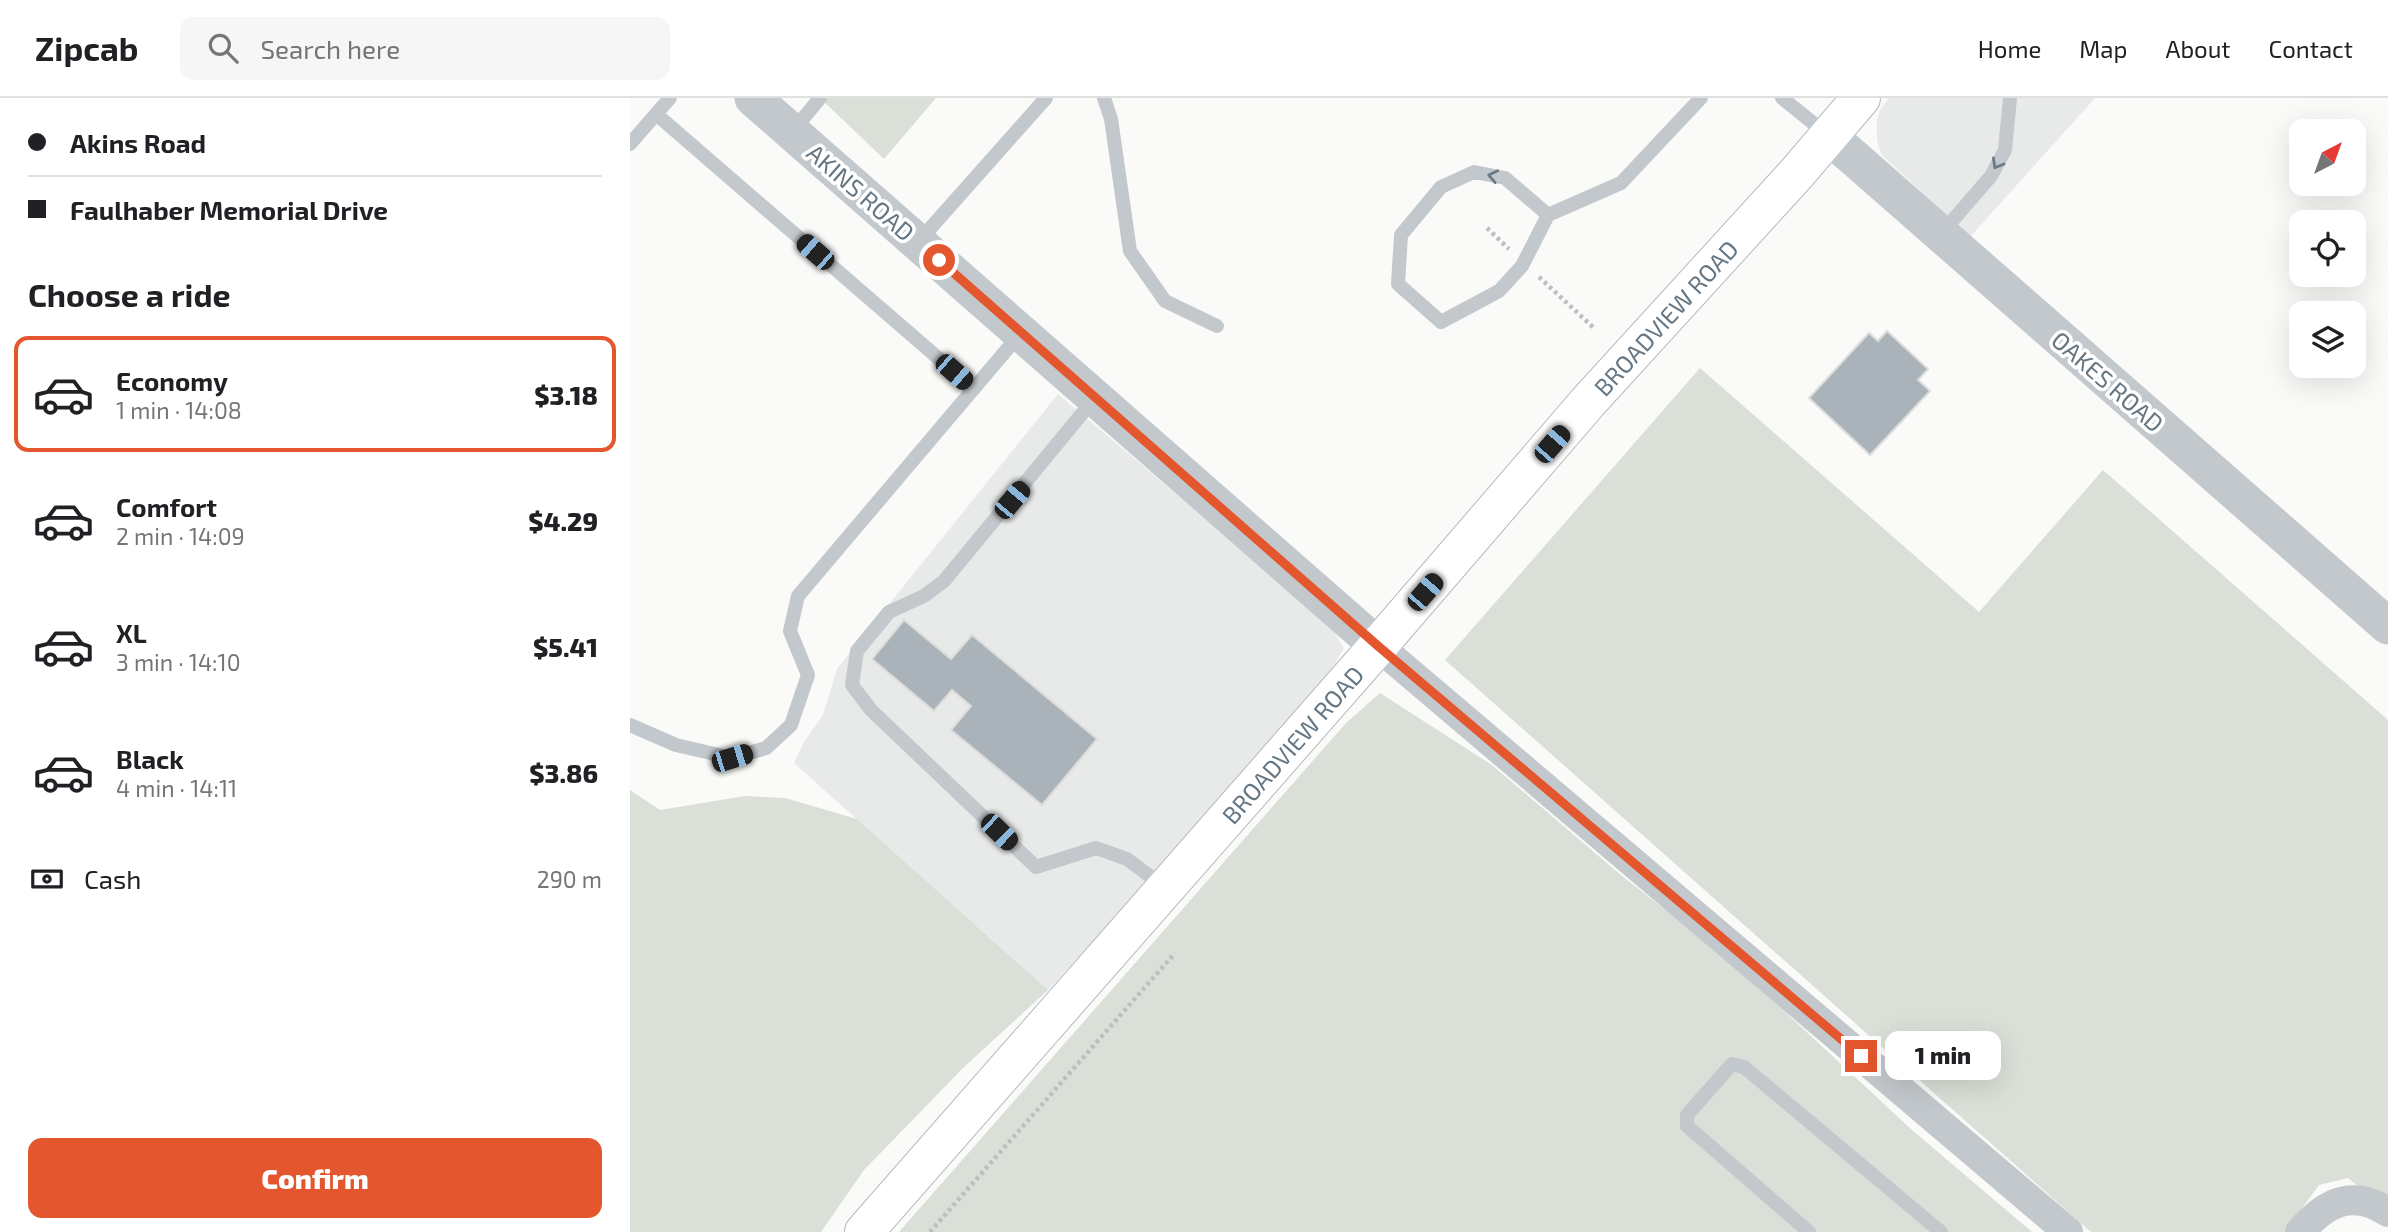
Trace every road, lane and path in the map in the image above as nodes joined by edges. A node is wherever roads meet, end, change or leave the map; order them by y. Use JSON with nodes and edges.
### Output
{"nodes":[{"id":1,"x":670,"y":98,"type":"edge"},
{"id":2,"x":753,"y":98,"type":"edge"},
{"id":3,"x":820,"y":98,"type":"edge"},
{"id":4,"x":1046,"y":98,"type":"edge"},
{"id":5,"x":1104,"y":98,"type":"edge"},
{"id":6,"x":1702,"y":98,"type":"edge"},
{"id":7,"x":1782,"y":98,"type":"edge"},
{"id":8,"x":1861,"y":98,"type":"edge"},
{"id":9,"x":2010,"y":98,"type":"edge"},
{"id":10,"x":656,"y":114,"type":"junction"},
{"id":11,"x":792,"y":132,"type":"junction"},
{"id":12,"x":1829,"y":136,"type":"junction"},
{"id":13,"x":630,"y":144,"type":"edge"},
{"id":14,"x":1548,"y":215,"type":"junction"},
{"id":15,"x":1940,"y":235,"type":"junction"},
{"id":16,"x":918,"y":242,"type":"junction"},
{"id":17,"x":1217,"y":326,"type":"dead end"},
{"id":18,"x":1021,"y":333,"type":"junction"},
{"id":19,"x":974,"y":389,"type":"junction"},
{"id":20,"x":1095,"y":398,"type":"junction"},
{"id":21,"x":2388,"y":625,"type":"edge"},
{"id":22,"x":1378,"y":646,"type":"junction"},
{"id":23,"x":630,"y":725,"type":"edge"},
{"id":24,"x":1166,"y":888,"type":"junction"},
{"id":25,"x":1175,"y":953,"type":"dead end"},
{"id":26,"x":2388,"y":1212,"type":"edge"},
{"id":27,"x":863,"y":1232,"type":"edge"},
{"id":28,"x":930,"y":1232,"type":"edge"},
{"id":29,"x":1809,"y":1232,"type":"edge"},
{"id":30,"x":1941,"y":1232,"type":"edge"},
{"id":31,"x":2068,"y":1232,"type":"edge"},
{"id":32,"x":2300,"y":1232,"type":"edge"}],
"edges":[{"from":1,"to":10,"type":"lane"},
{"from":2,"to":11,"type":"street","name":"AKINS ROAD"},
{"from":3,"to":11,"type":"lane"},
{"from":4,"to":16,"type":"lane"},
{"from":5,"to":17,"type":"lane"},
{"from":6,"to":14,"type":"lane"},
{"from":7,"to":12,"type":"lane"},
{"from":8,"to":12,"type":"main road","name":"BROADVIEW ROAD"},
{"from":9,"to":15,"type":"lane","one_way":true},
{"from":10,"to":13,"type":"lane"},
{"from":10,"to":19,"type":"lane"},
{"from":11,"to":16,"type":"street","name":"AKINS ROAD"},
{"from":12,"to":15,"type":"street","name":"OAKES ROAD"},
{"from":12,"to":22,"type":"main road","name":"BROADVIEW ROAD"},
{"from":14,"to":14,"type":"lane","one_way":true},
{"from":15,"to":21,"type":"street","name":"OAKES ROAD"},
{"from":16,"to":18,"type":"street","name":"AKINS ROAD"},
{"from":18,"to":19,"type":"lane"},
{"from":18,"to":20,"type":"street","name":"AKINS ROAD"},
{"from":19,"to":23,"type":"lane"},
{"from":20,"to":22,"type":"street","name":"AKINS ROAD"},
{"from":20,"to":24,"type":"lane"},
{"from":22,"to":24,"type":"main road","name":"BROADVIEW ROAD"},
{"from":22,"to":31,"type":"street"},
{"from":24,"to":27,"type":"main road","name":"BROADVIEW ROAD"},
{"from":25,"to":28,"type":"path"},
{"from":26,"to":32,"type":"street"},
{"from":29,"to":30,"type":"lane"}]}
